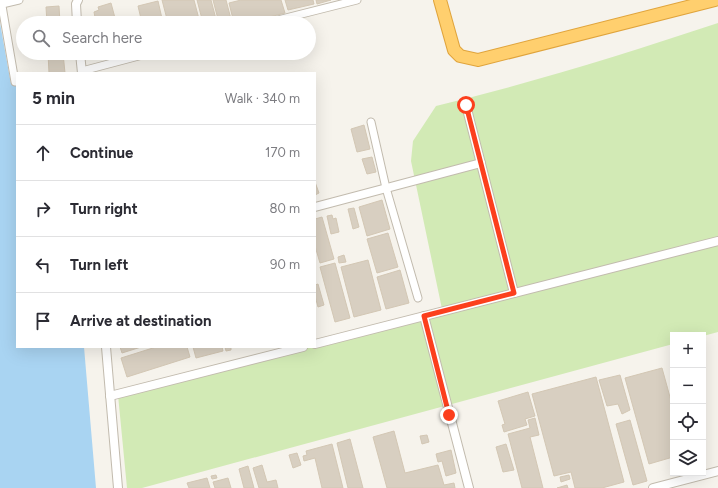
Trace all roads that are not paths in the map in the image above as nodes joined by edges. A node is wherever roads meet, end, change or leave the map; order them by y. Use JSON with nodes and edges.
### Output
{"nodes":[{"id":1,"x":19,"y":0,"type":"edge"},
{"id":2,"x":78,"y":0,"type":"edge"},
{"id":3,"x":357,"y":0,"type":"edge"},
{"id":4,"x":440,"y":0,"type":"edge"},
{"id":5,"x":715,"y":0,"type":"edge"},
{"id":6,"x":1,"y":2,"type":"edge"},
{"id":7,"x":341,"y":2,"type":"edge"},
{"id":8,"x":77,"y":16,"type":"edge"},
{"id":9,"x":291,"y":16,"type":"edge"},
{"id":10,"x":81,"y":60,"type":"edge"},
{"id":11,"x":125,"y":60,"type":"edge"},
{"id":12,"x":82,"y":72,"type":"edge"},
{"id":13,"x":16,"y":82,"type":"edge"},
{"id":14,"x":466,"y":105,"type":"dead end"},
{"id":15,"x":371,"y":122,"type":"dead end"},
{"id":16,"x":481,"y":163,"type":"junction"},
{"id":17,"x":386,"y":188,"type":"junction"},
{"id":18,"x":316,"y":207,"type":"edge"},
{"id":19,"x":718,"y":241,"type":"edge"},
{"id":20,"x":514,"y":293,"type":"junction"},
{"id":21,"x":418,"y":298,"type":"dead end"},
{"id":22,"x":424,"y":316,"type":"junction"},
{"id":23,"x":316,"y":344,"type":"edge"},
{"id":24,"x":106,"y":348,"type":"edge"},
{"id":25,"x":299,"y":348,"type":"edge"},
{"id":26,"x":110,"y":396,"type":"junction"},
{"id":27,"x":718,"y":471,"type":"edge"},
{"id":28,"x":118,"y":488,"type":"edge"},
{"id":29,"x":469,"y":488,"type":"edge"},
{"id":30,"x":653,"y":488,"type":"edge"}],
"edges":[{"from":1,"to":6,"type":"street"},
{"from":2,"to":8,"type":"street"},
{"from":3,"to":7,"type":"street"},
{"from":4,"to":5,"type":"highway"},
{"from":6,"to":13,"type":"street"},
{"from":7,"to":9,"type":"street"},
{"from":10,"to":12,"type":"street"},
{"from":11,"to":12,"type":"street"},
{"from":14,"to":16,"type":"street"},
{"from":15,"to":17,"type":"street"},
{"from":16,"to":17,"type":"street"},
{"from":16,"to":20,"type":"street"},
{"from":17,"to":18,"type":"street"},
{"from":17,"to":21,"type":"street"},
{"from":19,"to":20,"type":"street"},
{"from":20,"to":22,"type":"street"},
{"from":22,"to":23,"type":"street"},
{"from":22,"to":29,"type":"street"},
{"from":24,"to":26,"type":"street"},
{"from":25,"to":26,"type":"street"},
{"from":26,"to":28,"type":"street"},
{"from":27,"to":30,"type":"street"}]}
